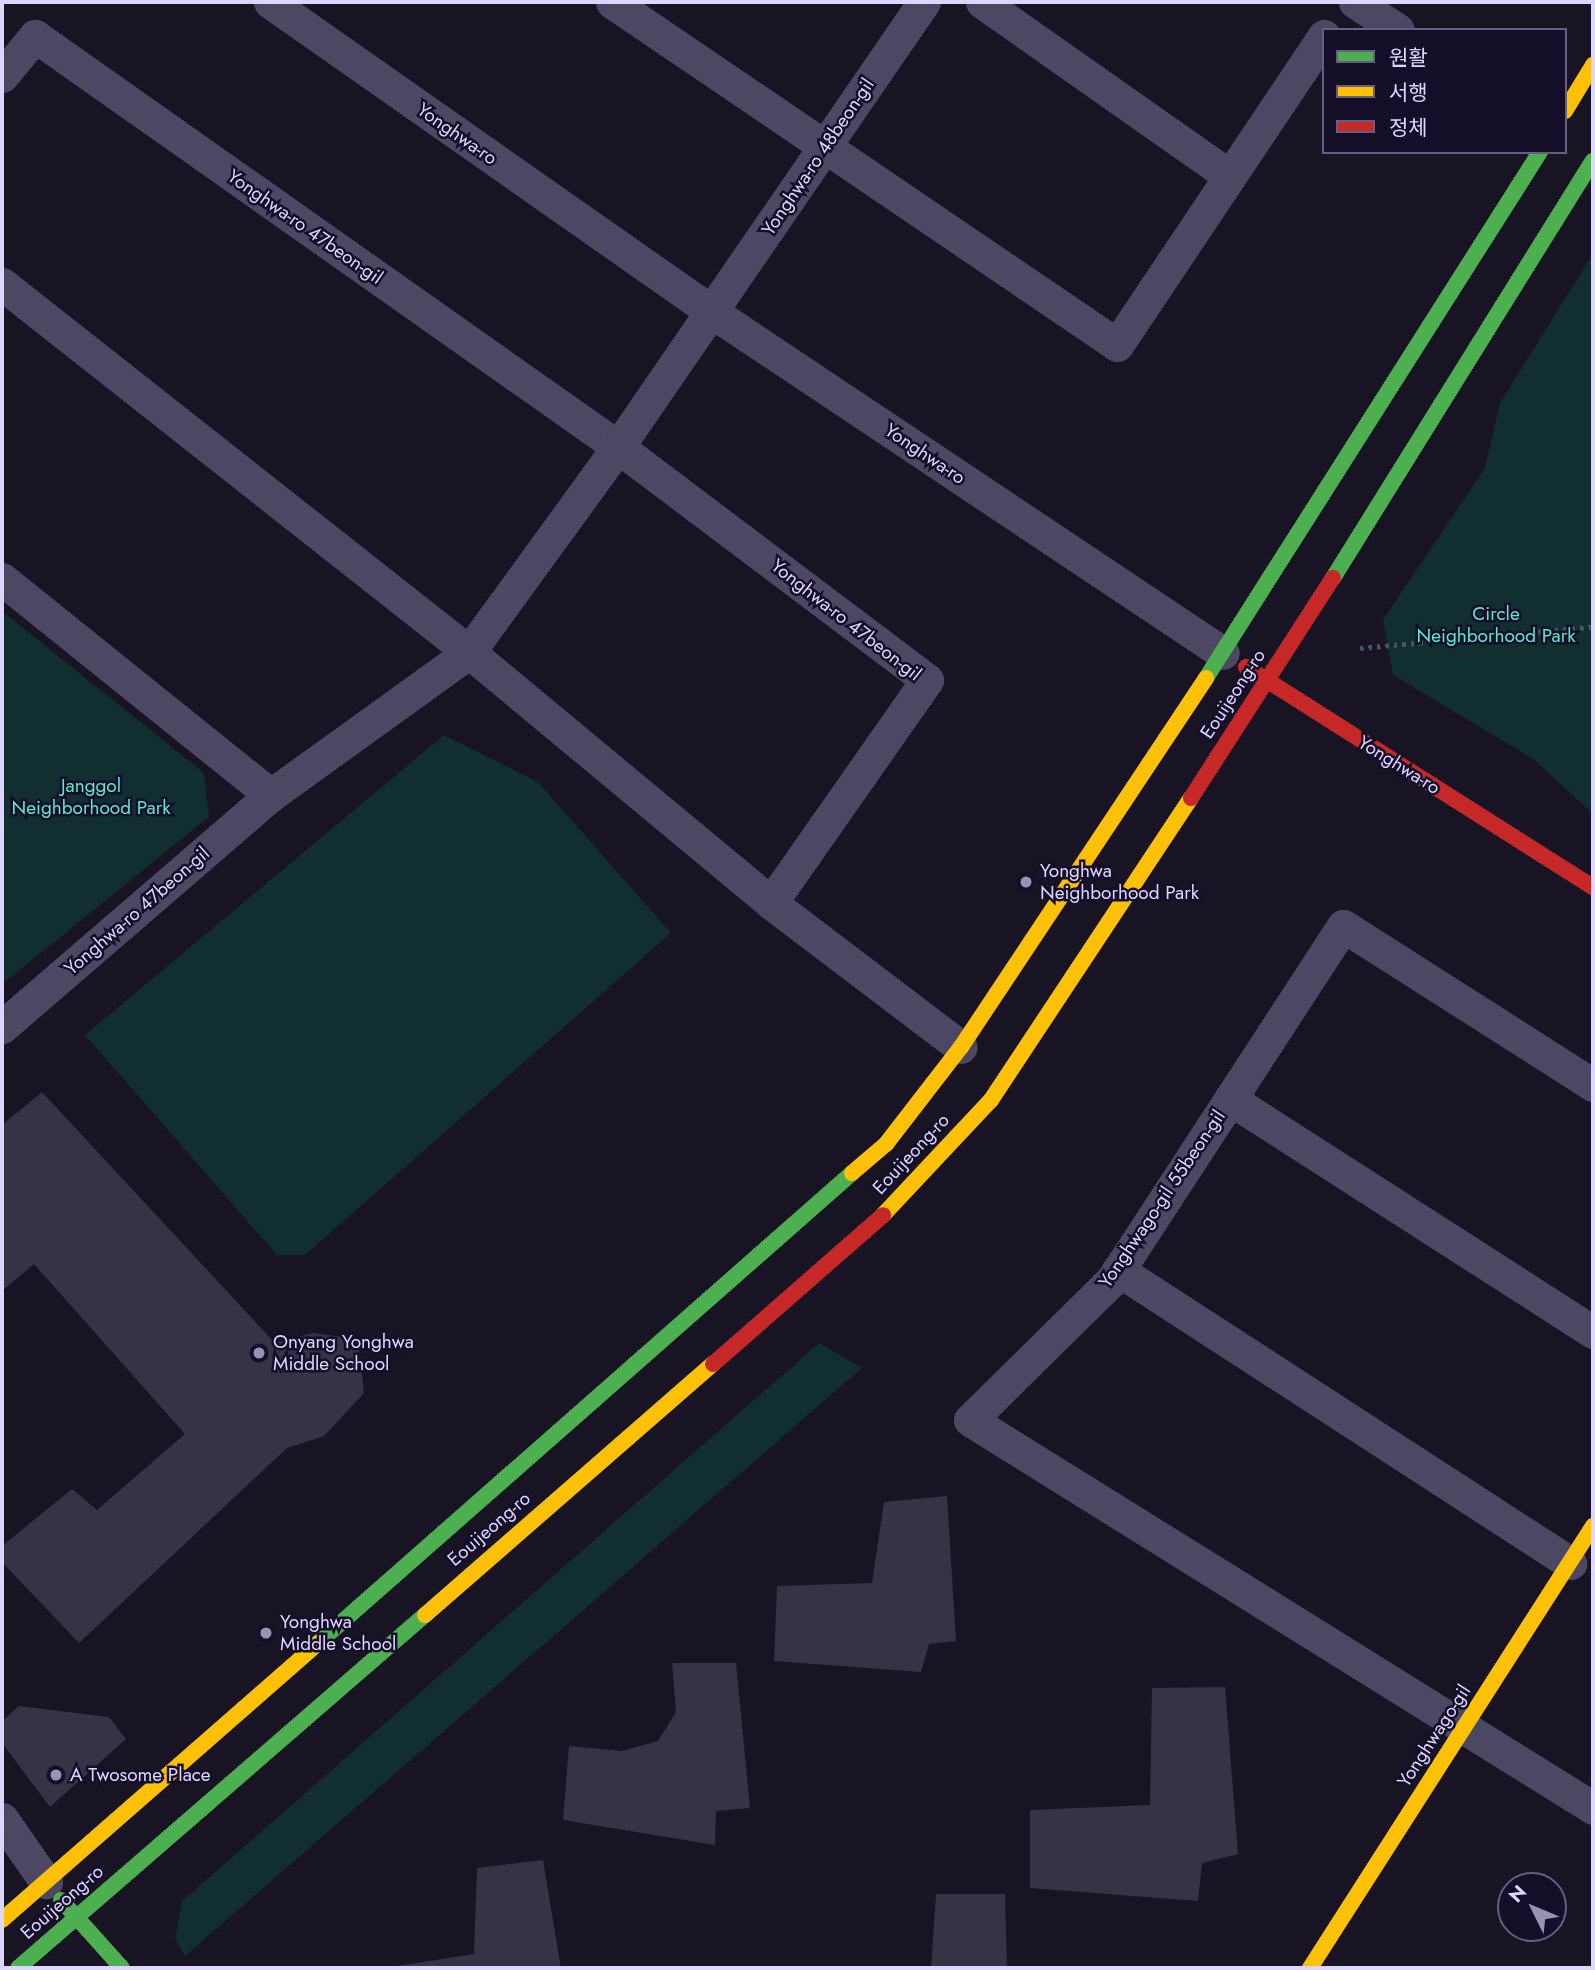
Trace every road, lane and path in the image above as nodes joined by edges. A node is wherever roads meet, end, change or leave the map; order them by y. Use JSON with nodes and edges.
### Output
{"nodes":[{"id":1,"x":270,"y":2,"type":"edge"},
{"id":2,"x":612,"y":2,"type":"edge"},
{"id":3,"x":924,"y":2,"type":"edge"},
{"id":4,"x":982,"y":2,"type":"edge"},
{"id":5,"x":1347,"y":2,"type":"edge"},
{"id":6,"x":1355,"y":2,"type":"edge"},
{"id":7,"x":1329,"y":28,"type":"edge"},
{"id":8,"x":1395,"y":28,"type":"edge"},
{"id":9,"x":1322,"y":39,"type":"edge"},
{"id":10,"x":1593,"y":65,"type":"edge"},
{"id":11,"x":2,"y":76,"type":"edge"},
{"id":12,"x":1567,"y":108,"type":"edge"},
{"id":13,"x":824,"y":149,"type":"junction"},
{"id":14,"x":1539,"y":154,"type":"edge"},
{"id":15,"x":1593,"y":161,"type":"edge"},
{"id":16,"x":1230,"y":176,"type":"junction"},
{"id":17,"x":2,"y":284,"type":"edge"},
{"id":18,"x":712,"y":312,"type":"junction"},
{"id":19,"x":618,"y":447,"type":"junction"},
{"id":20,"x":2,"y":579,"type":"edge"},
{"id":21,"x":1593,"y":627,"type":"edge"},
{"id":22,"x":1360,"y":648,"type":"dead end"},
{"id":23,"x":469,"y":652,"type":"junction"},
{"id":24,"x":1223,"y":653,"type":"junction"},
{"id":25,"x":1268,"y":681,"type":"junction"},
{"id":26,"x":271,"y":795,"type":"junction"},
{"id":27,"x":1593,"y":887,"type":"edge"},
{"id":28,"x":771,"y":903,"type":"junction"},
{"id":29,"x":2,"y":1027,"type":"edge"},
{"id":30,"x":961,"y":1047,"type":"junction"},
{"id":31,"x":1593,"y":1085,"type":"edge"},
{"id":32,"x":1230,"y":1099,"type":"junction"},
{"id":33,"x":1118,"y":1270,"type":"junction"},
{"id":34,"x":1593,"y":1332,"type":"edge"},
{"id":35,"x":1593,"y":1526,"type":"edge"},
{"id":36,"x":1570,"y":1563,"type":"junction"},
{"id":37,"x":1463,"y":1730,"type":"junction"},
{"id":38,"x":1593,"y":1808,"type":"edge"},
{"id":39,"x":2,"y":1819,"type":"edge"},
{"id":40,"x":46,"y":1882,"type":"junction"},
{"id":41,"x":77,"y":1917,"type":"junction"},
{"id":42,"x":2,"y":1920,"type":"edge"},
{"id":43,"x":18,"y":1968,"type":"edge"},
{"id":44,"x":122,"y":1968,"type":"edge"},
{"id":45,"x":1310,"y":1968,"type":"edge"}],
"edges":[{"from":1,"to":18,"type":"street","name":"Yonghwa-ro"},
{"from":2,"to":13,"type":"street"},
{"from":3,"to":13,"type":"street","name":"Yonghwa-ro 48beon-gil"},
{"from":4,"to":16,"type":"street"},
{"from":5,"to":7,"type":"street"},
{"from":6,"to":8,"type":"street"},
{"from":9,"to":16,"type":"street"},
{"from":10,"to":12,"type":"main road"},
{"from":11,"to":19,"type":"street","name":"Yonghwa-ro 47beon-gil"},
{"from":13,"to":16,"type":"street"},
{"from":13,"to":18,"type":"street","name":"Yonghwa-ro 48beon-gil"},
{"from":14,"to":24,"type":"main road","name":"Eouijeong-ro"},
{"from":15,"to":25,"type":"main road","name":"Eouijeong-ro"},
{"from":17,"to":23,"type":"street"},
{"from":18,"to":19,"type":"street","name":"Yonghwa-ro 47beon-gil"},
{"from":18,"to":24,"type":"street","name":"Yonghwa-ro"},
{"from":19,"to":23,"type":"street","name":"Yonghwa-ro 47beon-gil"},
{"from":19,"to":28,"type":"street","name":"Yonghwa-ro 47beon-gil"},
{"from":20,"to":26,"type":"street"},
{"from":21,"to":22,"type":"path"},
{"from":23,"to":26,"type":"street","name":"Yonghwa-ro 47beon-gil"},
{"from":23,"to":28,"type":"street"},
{"from":24,"to":25,"type":"main road","name":"Yonghwa-ro"},
{"from":24,"to":30,"type":"main road","name":"Eouijeong-ro"},
{"from":25,"to":27,"type":"main road","name":"Yonghwa-ro"},
{"from":25,"to":41,"type":"main road","name":"Eouijeong-ro"},
{"from":26,"to":29,"type":"street","name":"Yonghwa-ro 47beon-gil"},
{"from":28,"to":30,"type":"street"},
{"from":30,"to":40,"type":"main road","name":"Eouijeong-ro"},
{"from":31,"to":32,"type":"street","name":"Yonghwago-gil 55beon-gil"},
{"from":32,"to":33,"type":"street","name":"Yonghwago-gil 55beon-gil"},
{"from":32,"to":34,"type":"street"},
{"from":33,"to":36,"type":"street"},
{"from":33,"to":37,"type":"street","name":"Yonghwago-gil 55beon-gil"},
{"from":35,"to":36,"type":"main road","name":"Yonghwago-gil"},
{"from":36,"to":37,"type":"main road","name":"Yonghwago-gil"},
{"from":37,"to":38,"type":"street"},
{"from":37,"to":45,"type":"main road","name":"Yonghwago-gil"},
{"from":39,"to":40,"type":"street"},
{"from":40,"to":41,"type":"main road"},
{"from":40,"to":42,"type":"main road","name":"Eouijeong-ro"},
{"from":41,"to":43,"type":"main road","name":"Eouijeong-ro"},
{"from":41,"to":44,"type":"main road"}]}
